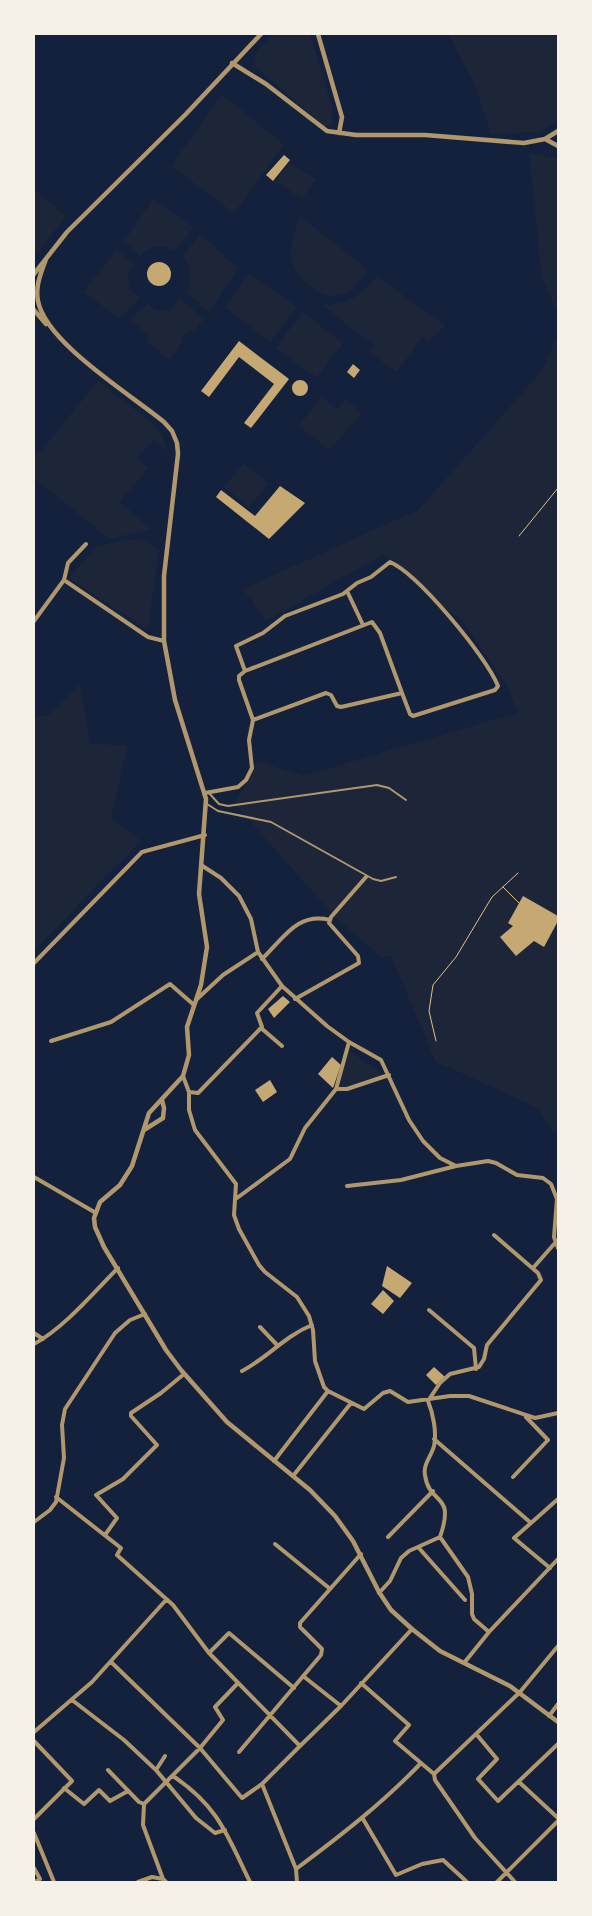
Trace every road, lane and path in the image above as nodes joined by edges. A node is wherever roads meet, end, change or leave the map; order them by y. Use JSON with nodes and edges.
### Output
{"nodes":[{"id":1,"x":261,"y":34,"type":"edge"},
{"id":2,"x":318,"y":34,"type":"edge"},
{"id":3,"x":232,"y":63,"type":"junction"},
{"id":4,"x":558,"y":131,"type":"edge"},
{"id":5,"x":339,"y":133,"type":"junction"},
{"id":6,"x":545,"y":139,"type":"junction"},
{"id":7,"x":558,"y":146,"type":"edge"},
{"id":8,"x":46,"y":259,"type":"junction"},
{"id":9,"x":34,"y":274,"type":"edge"},
{"id":10,"x":34,"y":310,"type":"edge"},
{"id":11,"x":47,"y":324,"type":"junction"},
{"id":12,"x":558,"y":488,"type":"edge"},
{"id":13,"x":519,"y":536,"type":"dead end"},
{"id":14,"x":86,"y":544,"type":"dead end"},
{"id":15,"x":64,"y":580,"type":"junction"},
{"id":16,"x":347,"y":592,"type":"junction"},
{"id":17,"x":34,"y":621,"type":"edge"},
{"id":18,"x":363,"y":625,"type":"junction"},
{"id":19,"x":164,"y":641,"type":"junction"},
{"id":20,"x":245,"y":671,"type":"junction"},
{"id":21,"x":402,"y":692,"type":"junction"},
{"id":22,"x":253,"y":720,"type":"junction"},
{"id":23,"x":207,"y":792,"type":"junction"},
{"id":24,"x":406,"y":800,"type":"dead end"},
{"id":25,"x":207,"y":804,"type":"junction"},
{"id":26,"x":205,"y":835,"type":"junction"},
{"id":27,"x":201,"y":865,"type":"junction"},
{"id":28,"x":518,"y":873,"type":"dead end"},
{"id":29,"x":366,"y":877,"type":"junction"},
{"id":30,"x":396,"y":878,"type":"dead end"},
{"id":31,"x":502,"y":886,"type":"junction"},
{"id":32,"x":520,"y":903,"type":"dead end"},
{"id":33,"x":330,"y":920,"type":"junction"},
{"id":34,"x":258,"y":952,"type":"junction"},
{"id":35,"x":262,"y":959,"type":"junction"},
{"id":36,"x":34,"y":963,"type":"edge"},
{"id":37,"x":282,"y":986,"type":"junction"},
{"id":38,"x":295,"y":999,"type":"junction"},
{"id":39,"x":195,"y":1003,"type":"junction"},
{"id":40,"x":261,"y":1028,"type":"junction"},
{"id":41,"x":51,"y":1041,"type":"dead end"},
{"id":42,"x":436,"y":1041,"type":"dead end"},
{"id":43,"x":349,"y":1042,"type":"junction"},
{"id":44,"x":282,"y":1046,"type":"dead end"},
{"id":45,"x":389,"y":1075,"type":"junction"},
{"id":46,"x":184,"y":1076,"type":"junction"},
{"id":47,"x":336,"y":1090,"type":"junction"},
{"id":48,"x":189,"y":1092,"type":"junction"},
{"id":49,"x":162,"y":1100,"type":"junction"},
{"id":50,"x":144,"y":1130,"type":"junction"},
{"id":51,"x":456,"y":1166,"type":"junction"},
{"id":52,"x":34,"y":1177,"type":"edge"},
{"id":53,"x":347,"y":1186,"type":"dead end"},
{"id":54,"x":237,"y":1198,"type":"junction"},
{"id":55,"x":96,"y":1213,"type":"junction"},
{"id":56,"x":494,"y":1235,"type":"dead end"},
{"id":57,"x":555,"y":1243,"type":"junction"},
{"id":58,"x":558,"y":1248,"type":"edge"},
{"id":59,"x":118,"y":1268,"type":"junction"},
{"id":60,"x":533,"y":1268,"type":"junction"},
{"id":61,"x":429,"y":1310,"type":"dead end"},
{"id":62,"x":145,"y":1314,"type":"junction"},
{"id":63,"x":312,"y":1325,"type":"junction"},
{"id":64,"x":260,"y":1327,"type":"dead end"},
{"id":65,"x":34,"y":1333,"type":"edge"},
{"id":66,"x":43,"y":1339,"type":"junction"},
{"id":67,"x":34,"y":1344,"type":"edge"},
{"id":68,"x":278,"y":1346,"type":"junction"},
{"id":69,"x":476,"y":1369,"type":"junction"},
{"id":70,"x":242,"y":1371,"type":"dead end"},
{"id":71,"x":184,"y":1374,"type":"junction"},
{"id":72,"x":328,"y":1391,"type":"junction"},
{"id":73,"x":428,"y":1401,"type":"junction"},
{"id":74,"x":351,"y":1403,"type":"junction"},
{"id":75,"x":558,"y":1413,"type":"edge"},
{"id":76,"x":525,"y":1416,"type":"junction"},
{"id":77,"x":434,"y":1439,"type":"junction"},
{"id":78,"x":274,"y":1461,"type":"junction"},
{"id":79,"x":293,"y":1476,"type":"junction"},
{"id":80,"x":514,"y":1477,"type":"dead end"},
{"id":81,"x":433,"y":1491,"type":"junction"},
{"id":82,"x":56,"y":1497,"type":"junction"},
{"id":83,"x":558,"y":1499,"type":"edge"},
{"id":84,"x":34,"y":1522,"type":"edge"},
{"id":85,"x":531,"y":1523,"type":"junction"},
{"id":86,"x":105,"y":1535,"type":"junction"},
{"id":87,"x":388,"y":1537,"type":"dead end"},
{"id":88,"x":440,"y":1538,"type":"junction"},
{"id":89,"x":275,"y":1544,"type":"dead end"},
{"id":90,"x":418,"y":1547,"type":"junction"},
{"id":91,"x":361,"y":1554,"type":"junction"},
{"id":92,"x":558,"y":1559,"type":"edge"},
{"id":93,"x":550,"y":1568,"type":"junction"},
{"id":94,"x":329,"y":1588,"type":"junction"},
{"id":95,"x":379,"y":1593,"type":"junction"},
{"id":96,"x":166,"y":1600,"type":"junction"},
{"id":97,"x":465,"y":1600,"type":"dead end"},
{"id":98,"x":412,"y":1629,"type":"junction"},
{"id":99,"x":489,"y":1632,"type":"junction"},
{"id":100,"x":558,"y":1646,"type":"edge"},
{"id":101,"x":209,"y":1653,"type":"junction"},
{"id":102,"x":111,"y":1662,"type":"junction"},
{"id":103,"x":464,"y":1663,"type":"junction"},
{"id":104,"x":303,"y":1676,"type":"junction"},
{"id":105,"x":238,"y":1683,"type":"junction"},
{"id":106,"x":361,"y":1683,"type":"junction"},
{"id":107,"x":294,"y":1688,"type":"junction"},
{"id":108,"x":520,"y":1692,"type":"junction"},
{"id":109,"x":72,"y":1700,"type":"junction"},
{"id":110,"x":558,"y":1704,"type":"edge"},
{"id":111,"x":341,"y":1706,"type":"junction"},
{"id":112,"x":271,"y":1715,"type":"junction"},
{"id":113,"x":550,"y":1716,"type":"junction"},
{"id":114,"x":558,"y":1722,"type":"edge"},
{"id":115,"x":34,"y":1732,"type":"edge"},
{"id":116,"x":476,"y":1735,"type":"junction"},
{"id":117,"x":34,"y":1741,"type":"edge"},
{"id":118,"x":558,"y":1744,"type":"edge"},
{"id":119,"x":300,"y":1746,"type":"junction"},
{"id":120,"x":200,"y":1748,"type":"junction"},
{"id":121,"x":239,"y":1752,"type":"dead end"},
{"id":122,"x":165,"y":1756,"type":"dead end"},
{"id":123,"x":421,"y":1763,"type":"junction"},
{"id":124,"x":108,"y":1770,"type":"dead end"},
{"id":125,"x":156,"y":1770,"type":"junction"},
{"id":126,"x":434,"y":1774,"type":"junction"},
{"id":127,"x":173,"y":1776,"type":"junction"},
{"id":128,"x":519,"y":1782,"type":"junction"},
{"id":129,"x":167,"y":1783,"type":"junction"},
{"id":130,"x":262,"y":1784,"type":"junction"},
{"id":131,"x":64,"y":1788,"type":"junction"},
{"id":132,"x":128,"y":1791,"type":"junction"},
{"id":133,"x":144,"y":1804,"type":"junction"},
{"id":134,"x":34,"y":1819,"type":"edge"},
{"id":135,"x":362,"y":1819,"type":"junction"},
{"id":136,"x":558,"y":1819,"type":"edge"},
{"id":137,"x":225,"y":1830,"type":"junction"},
{"id":138,"x":34,"y":1833,"type":"edge"},
{"id":139,"x":34,"y":1868,"type":"edge"},
{"id":140,"x":296,"y":1869,"type":"junction"},
{"id":141,"x":508,"y":1873,"type":"junction"},
{"id":142,"x":164,"y":1881,"type":"edge"},
{"id":143,"x":35,"y":1882,"type":"edge"},
{"id":144,"x":54,"y":1882,"type":"edge"},
{"id":145,"x":138,"y":1882,"type":"edge"},
{"id":146,"x":250,"y":1882,"type":"edge"},
{"id":147,"x":297,"y":1882,"type":"edge"},
{"id":148,"x":467,"y":1882,"type":"edge"},
{"id":149,"x":497,"y":1882,"type":"edge"},
{"id":150,"x":515,"y":1882,"type":"edge"}],
"edges":[{"from":1,"to":3,"type":"street"},
{"from":2,"to":5,"type":"street"},
{"from":3,"to":5,"type":"street"},
{"from":3,"to":8,"type":"street"},
{"from":4,"to":6,"type":"street"},
{"from":5,"to":6,"type":"street"},
{"from":6,"to":7,"type":"street"},
{"from":8,"to":9,"type":"street"},
{"from":8,"to":11,"type":"street"},
{"from":10,"to":11,"type":"street"},
{"from":11,"to":19,"type":"street"},
{"from":12,"to":13,"type":"path"},
{"from":14,"to":15,"type":"street"},
{"from":15,"to":17,"type":"street"},
{"from":15,"to":19,"type":"street"},
{"from":16,"to":18,"type":"street"},
{"from":16,"to":20,"type":"street"},
{"from":16,"to":21,"type":"street"},
{"from":18,"to":20,"type":"street"},
{"from":18,"to":21,"type":"street"},
{"from":19,"to":23,"type":"street"},
{"from":20,"to":22,"type":"street"},
{"from":21,"to":22,"type":"street"},
{"from":22,"to":23,"type":"street"},
{"from":23,"to":24,"type":"lane"},
{"from":23,"to":25,"type":"street"},
{"from":25,"to":26,"type":"street"},
{"from":25,"to":29,"type":"lane"},
{"from":26,"to":27,"type":"street"},
{"from":26,"to":36,"type":"street"},
{"from":27,"to":34,"type":"street"},
{"from":27,"to":39,"type":"street"},
{"from":28,"to":31,"type":"path"},
{"from":29,"to":30,"type":"lane"},
{"from":29,"to":33,"type":"street"},
{"from":31,"to":32,"type":"path"},
{"from":31,"to":42,"type":"path"},
{"from":33,"to":35,"type":"street"},
{"from":33,"to":38,"type":"street"},
{"from":34,"to":35,"type":"street"},
{"from":34,"to":39,"type":"street"},
{"from":35,"to":37,"type":"street"},
{"from":37,"to":38,"type":"street"},
{"from":37,"to":40,"type":"street"},
{"from":38,"to":43,"type":"street"},
{"from":39,"to":41,"type":"street"},
{"from":39,"to":46,"type":"street"},
{"from":40,"to":44,"type":"street"},
{"from":40,"to":48,"type":"street"},
{"from":43,"to":45,"type":"street"},
{"from":43,"to":47,"type":"street"},
{"from":45,"to":47,"type":"street"},
{"from":45,"to":51,"type":"street"},
{"from":46,"to":48,"type":"street"},
{"from":46,"to":49,"type":"street"},
{"from":47,"to":54,"type":"street"},
{"from":48,"to":54,"type":"street"},
{"from":49,"to":50,"type":"street"},
{"from":49,"to":50,"type":"street"},
{"from":50,"to":55,"type":"street"},
{"from":51,"to":53,"type":"street"},
{"from":51,"to":57,"type":"street"},
{"from":52,"to":55,"type":"street"},
{"from":54,"to":63,"type":"street"},
{"from":55,"to":59,"type":"street"},
{"from":56,"to":60,"type":"street"},
{"from":57,"to":58,"type":"street"},
{"from":57,"to":60,"type":"street"},
{"from":59,"to":62,"type":"street"},
{"from":59,"to":66,"type":"street"},
{"from":60,"to":69,"type":"street"},
{"from":61,"to":69,"type":"street"},
{"from":62,"to":71,"type":"street"},
{"from":62,"to":82,"type":"street"},
{"from":63,"to":68,"type":"street"},
{"from":63,"to":72,"type":"street"},
{"from":64,"to":68,"type":"street"},
{"from":65,"to":66,"type":"street"},
{"from":66,"to":67,"type":"street"},
{"from":68,"to":70,"type":"street"},
{"from":69,"to":73,"type":"street"},
{"from":71,"to":78,"type":"street"},
{"from":71,"to":86,"type":"street"},
{"from":72,"to":74,"type":"street"},
{"from":72,"to":78,"type":"street"},
{"from":73,"to":74,"type":"street"},
{"from":73,"to":76,"type":"street"},
{"from":73,"to":77,"type":"street"},
{"from":74,"to":79,"type":"street"},
{"from":75,"to":76,"type":"street"},
{"from":76,"to":80,"type":"street"},
{"from":77,"to":81,"type":"street"},
{"from":77,"to":85,"type":"street"},
{"from":78,"to":79,"type":"street"},
{"from":79,"to":91,"type":"street"},
{"from":81,"to":87,"type":"street"},
{"from":81,"to":88,"type":"street"},
{"from":82,"to":84,"type":"street"},
{"from":82,"to":86,"type":"street"},
{"from":83,"to":85,"type":"street"},
{"from":85,"to":93,"type":"street"},
{"from":86,"to":96,"type":"street"},
{"from":88,"to":90,"type":"street"},
{"from":88,"to":99,"type":"street"},
{"from":89,"to":94,"type":"street"},
{"from":90,"to":95,"type":"street"},
{"from":90,"to":97,"type":"street"},
{"from":91,"to":94,"type":"street"},
{"from":91,"to":95,"type":"street"},
{"from":92,"to":93,"type":"street"},
{"from":93,"to":99,"type":"street"},
{"from":94,"to":104,"type":"street"},
{"from":95,"to":98,"type":"street"},
{"from":96,"to":101,"type":"street"},
{"from":96,"to":102,"type":"street"},
{"from":98,"to":103,"type":"street"},
{"from":98,"to":106,"type":"street"},
{"from":99,"to":103,"type":"street"},
{"from":100,"to":108,"type":"street"},
{"from":101,"to":105,"type":"street"},
{"from":101,"to":107,"type":"street"},
{"from":102,"to":109,"type":"street"},
{"from":102,"to":120,"type":"street"},
{"from":103,"to":108,"type":"street"},
{"from":104,"to":107,"type":"street"},
{"from":104,"to":111,"type":"street"},
{"from":105,"to":112,"type":"street"},
{"from":105,"to":120,"type":"street"},
{"from":106,"to":111,"type":"street"},
{"from":106,"to":123,"type":"street"},
{"from":107,"to":112,"type":"street"},
{"from":108,"to":113,"type":"street"},
{"from":108,"to":116,"type":"street"},
{"from":109,"to":115,"type":"street"},
{"from":109,"to":125,"type":"street"},
{"from":110,"to":113,"type":"street"},
{"from":111,"to":119,"type":"street"},
{"from":112,"to":119,"type":"street"},
{"from":112,"to":121,"type":"street"},
{"from":113,"to":114,"type":"street"},
{"from":116,"to":126,"type":"street"},
{"from":116,"to":128,"type":"street"},
{"from":117,"to":131,"type":"street"},
{"from":118,"to":128,"type":"street"},
{"from":119,"to":130,"type":"street"},
{"from":120,"to":127,"type":"street"},
{"from":120,"to":130,"type":"street"},
{"from":122,"to":125,"type":"street"},
{"from":123,"to":126,"type":"street"},
{"from":123,"to":135,"type":"street"},
{"from":124,"to":132,"type":"street"},
{"from":125,"to":129,"type":"street"},
{"from":126,"to":141,"type":"street"},
{"from":127,"to":129,"type":"street"},
{"from":127,"to":137,"type":"street"},
{"from":128,"to":136,"type":"street"},
{"from":129,"to":133,"type":"street"},
{"from":129,"to":137,"type":"street"},
{"from":130,"to":140,"type":"street"},
{"from":131,"to":132,"type":"street"},
{"from":131,"to":134,"type":"street"},
{"from":132,"to":133,"type":"street"},
{"from":133,"to":142,"type":"street"},
{"from":135,"to":140,"type":"street"},
{"from":135,"to":148,"type":"street"},
{"from":136,"to":141,"type":"street"},
{"from":137,"to":146,"type":"street"},
{"from":138,"to":144,"type":"street"},
{"from":139,"to":143,"type":"street"},
{"from":140,"to":147,"type":"street"},
{"from":141,"to":149,"type":"street"},
{"from":141,"to":150,"type":"street"},
{"from":142,"to":145,"type":"street"}]}
